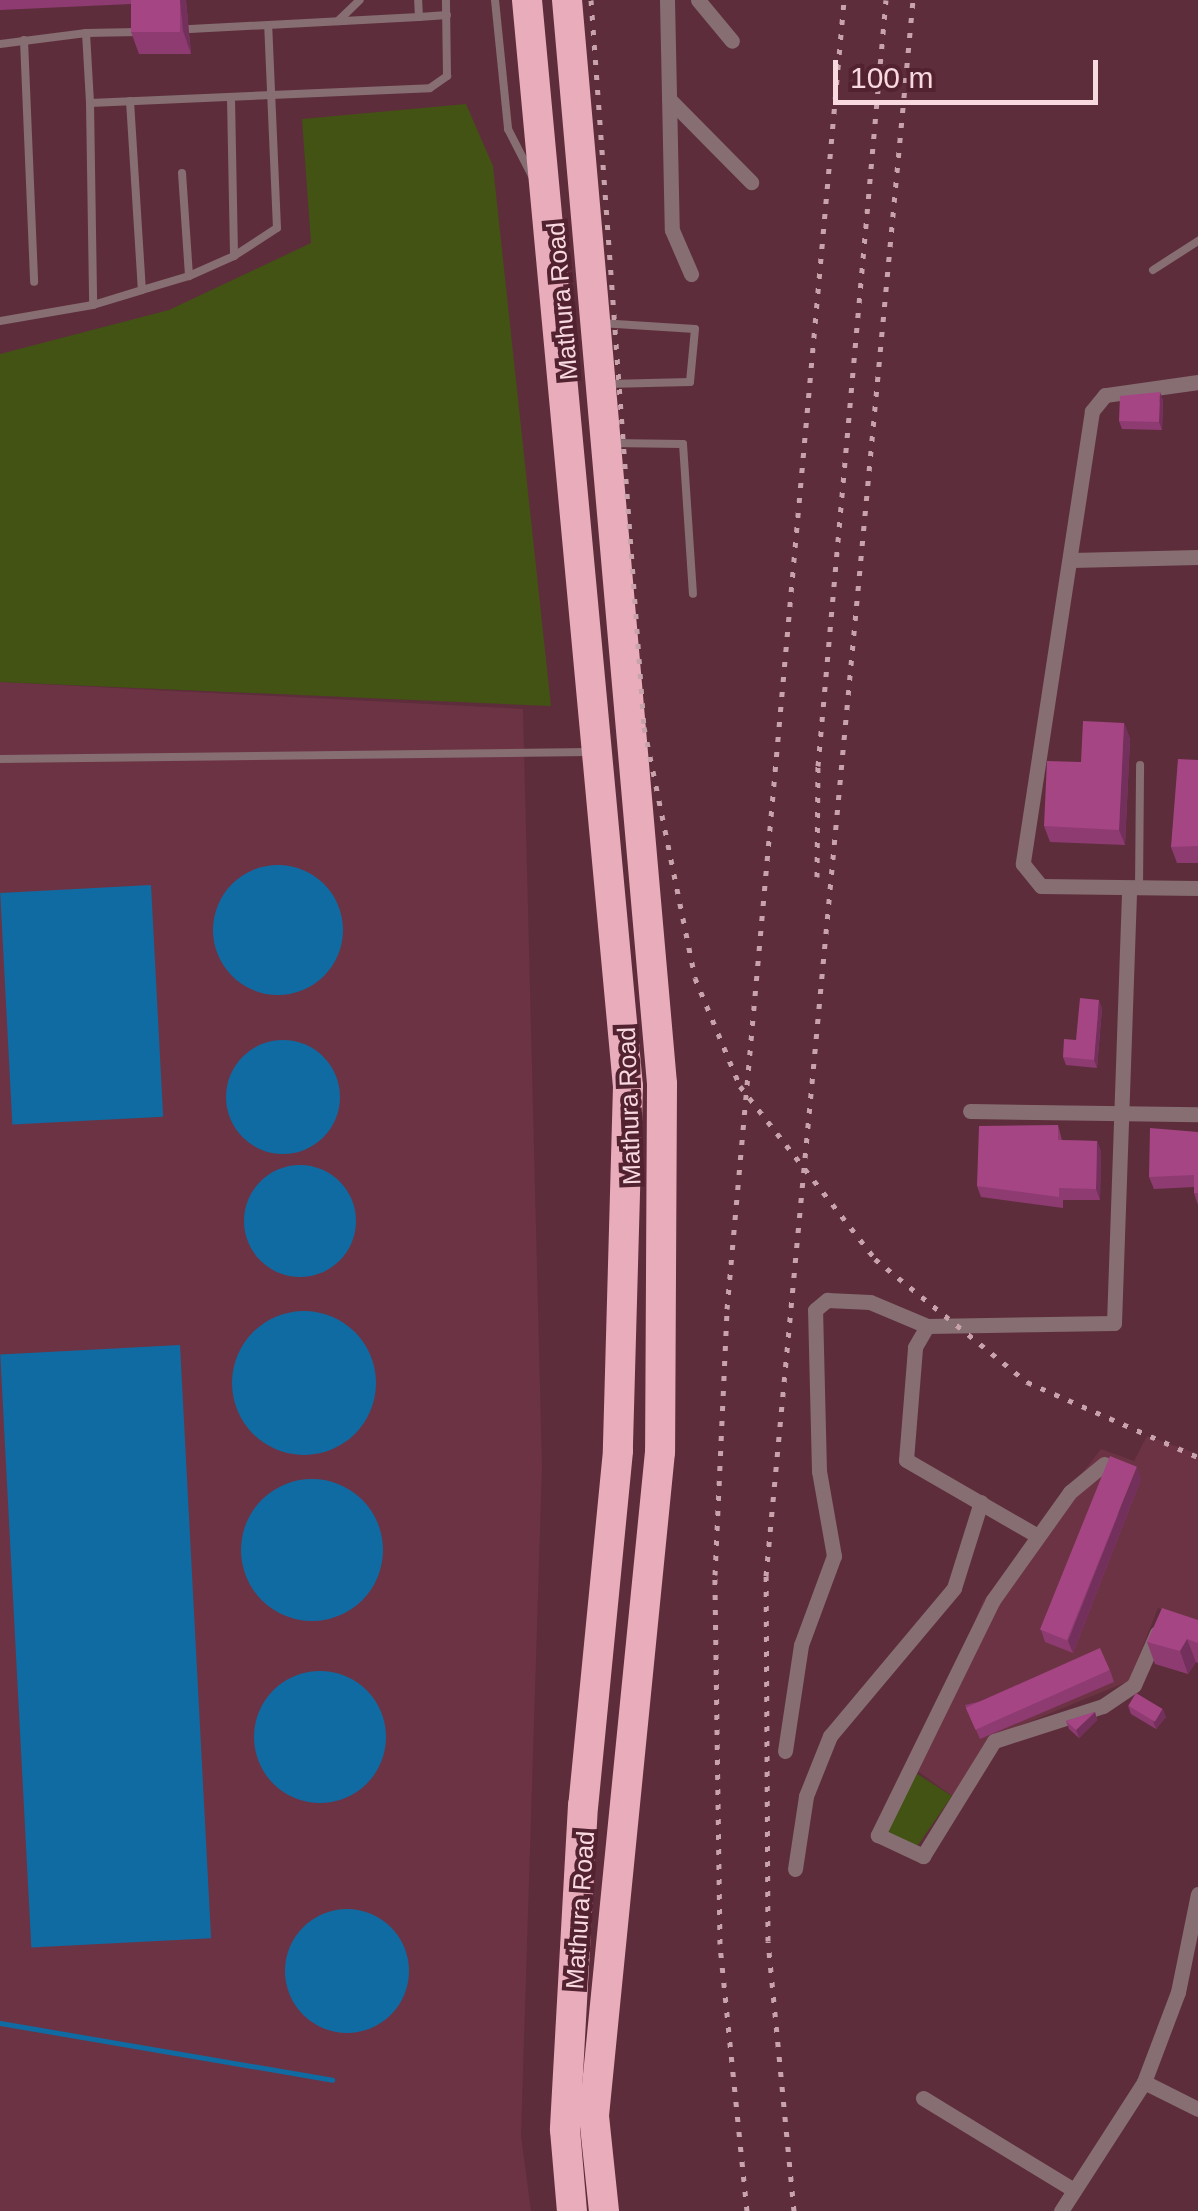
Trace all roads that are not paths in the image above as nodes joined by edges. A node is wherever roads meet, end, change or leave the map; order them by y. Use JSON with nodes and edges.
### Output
{"nodes":[{"id":1,"x":360,"y":0,"type":"edge"},
{"id":2,"x":418,"y":0,"type":"edge"},
{"id":3,"x":446,"y":0,"type":"edge"},
{"id":4,"x":495,"y":0,"type":"edge"},
{"id":5,"x":527,"y":0,"type":"edge"},
{"id":6,"x":567,"y":0,"type":"edge"},
{"id":7,"x":667,"y":0,"type":"edge"},
{"id":8,"x":698,"y":0,"type":"edge"},
{"id":9,"x":446,"y":16,"type":"junction"},
{"id":10,"x":419,"y":17,"type":"junction"},
{"id":11,"x":338,"y":22,"type":"junction"},
{"id":12,"x":268,"y":25,"type":"junction"},
{"id":13,"x":190,"y":29,"type":"dead end"},
{"id":14,"x":86,"y":32,"type":"junction"},
{"id":15,"x":138,"y":32,"type":"edge"},
{"id":16,"x":24,"y":40,"type":"junction"},
{"id":17,"x":732,"y":41,"type":"dead end"},
{"id":18,"x":0,"y":44,"type":"edge"},
{"id":19,"x":274,"y":94,"type":"junction"},
{"id":20,"x":231,"y":98,"type":"junction"},
{"id":21,"x":669,"y":99,"type":"junction"},
{"id":22,"x":130,"y":101,"type":"junction"},
{"id":23,"x":90,"y":103,"type":"junction"},
{"id":24,"x":182,"y":173,"type":"dead end"},
{"id":25,"x":751,"y":182,"type":"dead end"},
{"id":26,"x":547,"y":196,"type":"junction"},
{"id":27,"x":1198,"y":241,"type":"edge"},
{"id":28,"x":234,"y":256,"type":"junction"},
{"id":29,"x":1152,"y":270,"type":"dead end"},
{"id":30,"x":692,"y":274,"type":"dead end"},
{"id":31,"x":189,"y":276,"type":"junction"},
{"id":32,"x":34,"y":282,"type":"dead end"},
{"id":33,"x":142,"y":290,"type":"junction"},
{"id":34,"x":93,"y":304,"type":"junction"},
{"id":35,"x":0,"y":321,"type":"edge"},
{"id":36,"x":596,"y":323,"type":"junction"},
{"id":37,"x":1198,"y":382,"type":"edge"},
{"id":38,"x":599,"y":384,"type":"junction"},
{"id":39,"x":605,"y":444,"type":"junction"},
{"id":40,"x":1198,"y":558,"type":"edge"},
{"id":41,"x":1071,"y":560,"type":"junction"},
{"id":42,"x":693,"y":594,"type":"dead end"},
{"id":43,"x":596,"y":752,"type":"junction"},
{"id":44,"x":0,"y":759,"type":"edge"},
{"id":45,"x":1140,"y":764,"type":"dead end"},
{"id":46,"x":1198,"y":888,"type":"edge"},
{"id":47,"x":1134,"y":889,"type":"junction"},
{"id":48,"x":970,"y":1111,"type":"dead end"},
{"id":49,"x":1122,"y":1114,"type":"junction"},
{"id":50,"x":1198,"y":1114,"type":"edge"},
{"id":51,"x":927,"y":1326,"type":"junction"},
{"id":52,"x":1104,"y":1464,"type":"edge"},
{"id":53,"x":981,"y":1502,"type":"junction"},
{"id":54,"x":1036,"y":1535,"type":"junction"},
{"id":55,"x":1181,"y":1623,"type":"edge"},
{"id":56,"x":785,"y":1751,"type":"dead end"},
{"id":57,"x":796,"y":1870,"type":"dead end"},
{"id":58,"x":1198,"y":1894,"type":"edge"},
{"id":59,"x":1144,"y":2082,"type":"junction"},
{"id":60,"x":923,"y":2098,"type":"dead end"},
{"id":61,"x":1198,"y":2109,"type":"edge"},
{"id":62,"x":1074,"y":2190,"type":"junction"},
{"id":63,"x":572,"y":2211,"type":"edge"},
{"id":64,"x":604,"y":2211,"type":"edge"},
{"id":65,"x":1061,"y":2211,"type":"edge"}],
"edges":[{"from":1,"to":11,"type":"lane"},
{"from":2,"to":10,"type":"lane"},
{"from":3,"to":9,"type":"lane"},
{"from":4,"to":26,"type":"lane"},
{"from":5,"to":26,"type":"highway","name":"Mathura Road"},
{"from":6,"to":36,"type":"highway","name":"Mathura Road"},
{"from":7,"to":21,"type":"street"},
{"from":8,"to":17,"type":"street"},
{"from":9,"to":10,"type":"lane"},
{"from":9,"to":19,"type":"lane"},
{"from":10,"to":11,"type":"lane"},
{"from":11,"to":12,"type":"lane"},
{"from":12,"to":13,"type":"lane"},
{"from":12,"to":19,"type":"lane"},
{"from":14,"to":15,"type":"lane"},
{"from":14,"to":16,"type":"lane"},
{"from":14,"to":23,"type":"lane"},
{"from":16,"to":18,"type":"lane"},
{"from":16,"to":32,"type":"lane"},
{"from":19,"to":20,"type":"lane"},
{"from":19,"to":28,"type":"lane"},
{"from":20,"to":22,"type":"lane"},
{"from":20,"to":28,"type":"lane"},
{"from":21,"to":25,"type":"street"},
{"from":21,"to":30,"type":"street"},
{"from":22,"to":23,"type":"lane"},
{"from":22,"to":33,"type":"lane"},
{"from":23,"to":34,"type":"lane"},
{"from":24,"to":31,"type":"lane"},
{"from":26,"to":43,"type":"highway","name":"Mathura Road"},
{"from":27,"to":29,"type":"lane"},
{"from":28,"to":31,"type":"lane"},
{"from":31,"to":33,"type":"lane"},
{"from":33,"to":34,"type":"lane"},
{"from":34,"to":35,"type":"lane"},
{"from":36,"to":38,"type":"highway","name":"Mathura Road"},
{"from":36,"to":38,"type":"lane"},
{"from":37,"to":41,"type":"street"},
{"from":38,"to":39,"type":"highway","name":"Mathura Road"},
{"from":39,"to":42,"type":"lane"},
{"from":39,"to":64,"type":"highway","name":"Mathura Road"},
{"from":40,"to":41,"type":"street"},
{"from":41,"to":47,"type":"street"},
{"from":43,"to":44,"type":"lane"},
{"from":43,"to":63,"type":"highway","name":"Mathura Road"},
{"from":45,"to":47,"type":"lane"},
{"from":46,"to":47,"type":"street"},
{"from":47,"to":49,"type":"street"},
{"from":48,"to":49,"type":"street"},
{"from":49,"to":50,"type":"street"},
{"from":49,"to":51,"type":"street"},
{"from":51,"to":53,"type":"street"},
{"from":51,"to":56,"type":"street"},
{"from":52,"to":54,"type":"street"},
{"from":53,"to":54,"type":"street"},
{"from":53,"to":57,"type":"street"},
{"from":54,"to":55,"type":"street"},
{"from":58,"to":59,"type":"street"},
{"from":59,"to":61,"type":"street"},
{"from":59,"to":62,"type":"street"},
{"from":60,"to":62,"type":"street"},
{"from":62,"to":65,"type":"street"}]}
